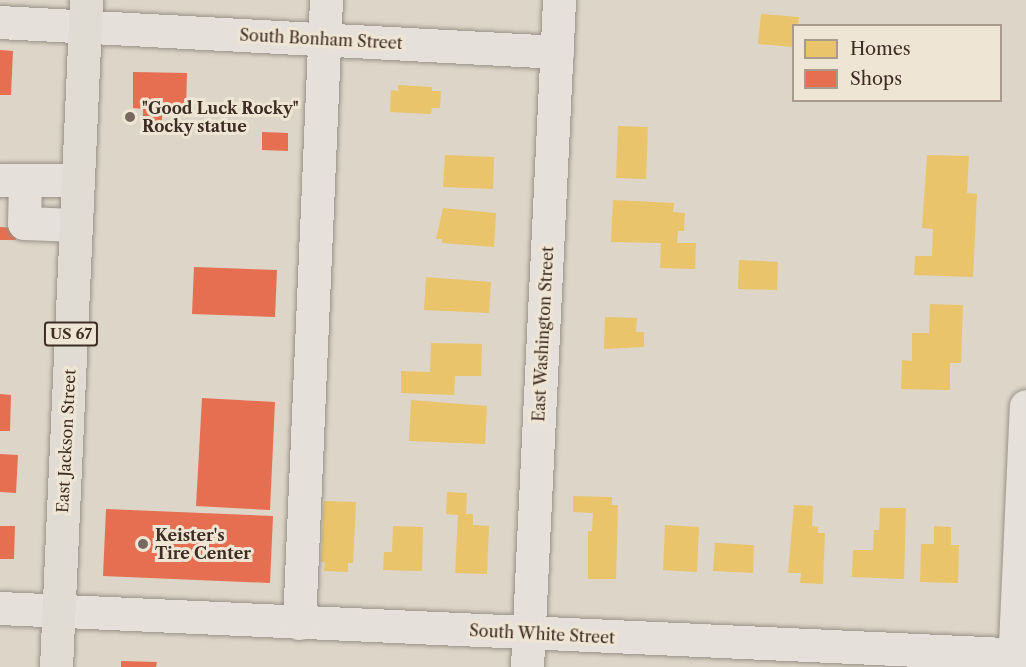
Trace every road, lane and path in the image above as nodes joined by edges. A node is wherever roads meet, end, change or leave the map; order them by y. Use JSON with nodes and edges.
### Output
{"nodes":[{"id":1,"x":326,"y":0,"type":"edge"},
{"id":2,"x":559,"y":0,"type":"edge"},
{"id":3,"x":85,"y":14,"type":"edge"},
{"id":4,"x":0,"y":22,"type":"edge"},
{"id":5,"x":324,"y":40,"type":"junction"},
{"id":6,"x":557,"y":52,"type":"junction"},
{"id":7,"x":13,"y":180,"type":"edge"},
{"id":8,"x":78,"y":180,"type":"junction"},
{"id":9,"x":76,"y":225,"type":"junction"},
{"id":10,"x":1026,"y":406,"type":"edge"},
{"id":11,"x":0,"y":608,"type":"edge"},
{"id":12,"x":59,"y":612,"type":"junction"},
{"id":13,"x":299,"y":623,"type":"junction"},
{"id":14,"x":528,"y":634,"type":"junction"},
{"id":15,"x":1018,"y":659,"type":"edge"},
{"id":16,"x":56,"y":667,"type":"edge"},
{"id":17,"x":527,"y":667,"type":"edge"}],
"edges":[{"from":1,"to":5,"type":"street"},
{"from":2,"to":6,"type":"street","name":"East Washington Street"},
{"from":3,"to":4,"type":"street","name":"South Bonham Street"},
{"from":3,"to":5,"type":"street","name":"South Bonham Street"},
{"from":3,"to":8,"type":"highway","name":"East Jackson Street","number":"US 67"},
{"from":5,"to":6,"type":"street","name":"South Bonham Street"},
{"from":5,"to":13,"type":"street"},
{"from":6,"to":14,"type":"street","name":"East Washington Street"},
{"from":7,"to":8,"type":"street"},
{"from":7,"to":9,"type":"street"},
{"from":8,"to":9,"type":"highway","name":"East Jackson Street","number":"US 67"},
{"from":9,"to":12,"type":"highway","name":"East Jackson Street","number":"US 67"},
{"from":10,"to":15,"type":"street"},
{"from":11,"to":12,"type":"street","name":"South White Street"},
{"from":12,"to":13,"type":"street","name":"South White Street"},
{"from":12,"to":16,"type":"highway","name":"East Jackson Street","number":"US 67"},
{"from":13,"to":14,"type":"street","name":"South White Street"},
{"from":14,"to":15,"type":"street","name":"South White Street"},
{"from":14,"to":17,"type":"street","name":"East Washington Street"}]}
